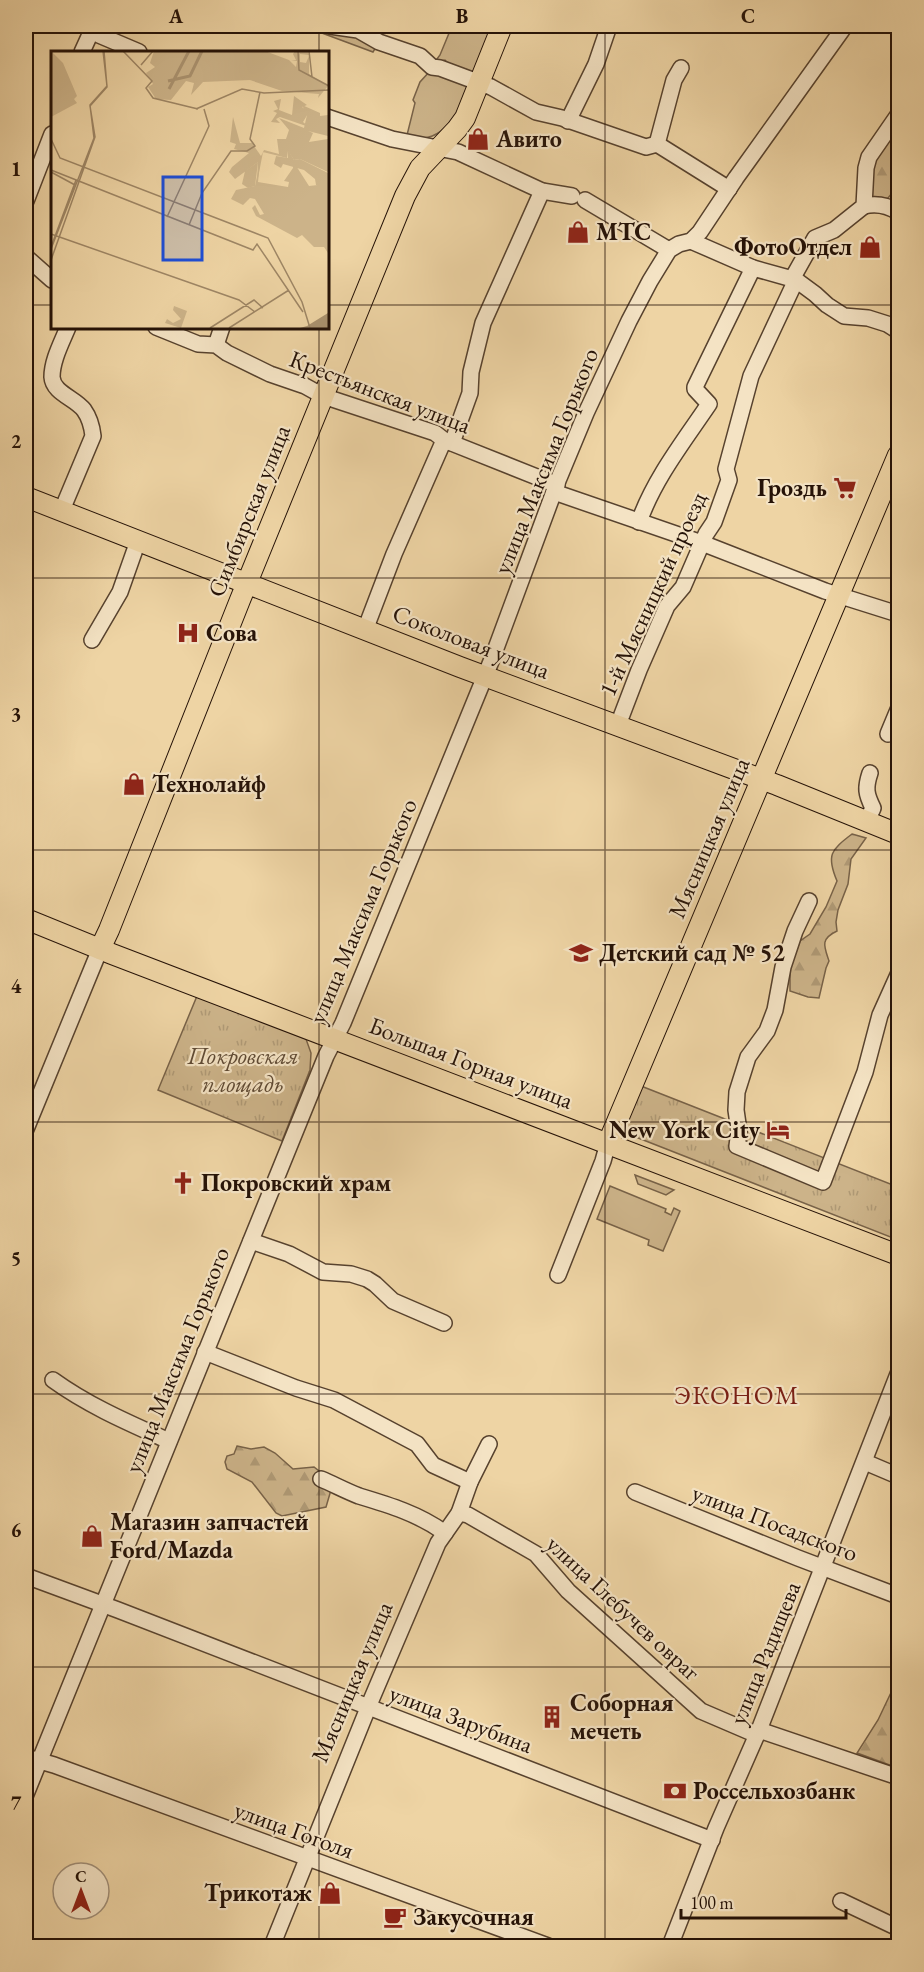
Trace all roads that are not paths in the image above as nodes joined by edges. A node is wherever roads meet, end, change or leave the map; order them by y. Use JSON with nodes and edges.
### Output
{"nodes":[{"id":1,"x":330,"y":26,"type":"edge"},
{"id":2,"x":502,"y":26,"type":"edge"},
{"id":3,"x":609,"y":26,"type":"edge"},
{"id":4,"x":845,"y":26,"type":"edge"},
{"id":5,"x":92,"y":28,"type":"edge"},
{"id":6,"x":359,"y":28,"type":"edge"},
{"id":7,"x":82,"y":51,"type":"edge"},
{"id":8,"x":137,"y":51,"type":"edge"},
{"id":9,"x":681,"y":68,"type":"dead end"},
{"id":10,"x":478,"y":84,"type":"junction"},
{"id":11,"x":898,"y":115,"type":"edge"},
{"id":12,"x":328,"y":117,"type":"edge"},
{"id":13,"x":568,"y":121,"type":"junction"},
{"id":14,"x":51,"y":137,"type":"edge"},
{"id":15,"x":657,"y":144,"type":"junction"},
{"id":16,"x":438,"y":148,"type":"junction"},
{"id":17,"x":729,"y":189,"type":"junction"},
{"id":18,"x":542,"y":191,"type":"junction"},
{"id":19,"x":26,"y":201,"type":"edge"},
{"id":20,"x":896,"y":204,"type":"edge"},
{"id":21,"x":864,"y":206,"type":"junction"},
{"id":22,"x":691,"y":241,"type":"junction"},
{"id":23,"x":669,"y":250,"type":"junction"},
{"id":24,"x":26,"y":257,"type":"edge"},
{"id":25,"x":753,"y":268,"type":"junction"},
{"id":26,"x":51,"y":279,"type":"edge"},
{"id":27,"x":794,"y":280,"type":"junction"},
{"id":28,"x":68,"y":328,"type":"edge"},
{"id":29,"x":158,"y":328,"type":"edge"},
{"id":30,"x":222,"y":328,"type":"edge"},
{"id":31,"x":898,"y":331,"type":"edge"},
{"id":32,"x":216,"y":345,"type":"junction"},
{"id":33,"x":323,"y":396,"type":"junction"},
{"id":34,"x":448,"y":442,"type":"junction"},
{"id":35,"x":898,"y":455,"type":"edge"},
{"id":36,"x":555,"y":489,"type":"junction"},
{"id":37,"x":26,"y":497,"type":"edge"},
{"id":38,"x":62,"y":510,"type":"junction"},
{"id":39,"x":639,"y":522,"type":"junction"},
{"id":40,"x":138,"y":541,"type":"junction"},
{"id":41,"x":702,"y":543,"type":"junction"},
{"id":42,"x":247,"y":584,"type":"junction"},
{"id":43,"x":838,"y":595,"type":"junction"},
{"id":44,"x":898,"y":614,"type":"edge"},
{"id":45,"x":365,"y":630,"type":"junction"},
{"id":46,"x":92,"y":640,"type":"dead end"},
{"id":47,"x":485,"y":676,"type":"junction"},
{"id":48,"x":898,"y":710,"type":"edge"},
{"id":49,"x":618,"y":725,"type":"junction"},
{"id":50,"x":888,"y":734,"type":"dead end"},
{"id":51,"x":870,"y":773,"type":"dead end"},
{"id":52,"x":762,"y":779,"type":"junction"},
{"id":53,"x":867,"y":821,"type":"junction"},
{"id":54,"x":898,"y":834,"type":"edge"},
{"id":55,"x":809,"y":901,"type":"dead end"},
{"id":56,"x":26,"y":919,"type":"edge"},
{"id":57,"x":99,"y":949,"type":"junction"},
{"id":58,"x":898,"y":975,"type":"edge"},
{"id":59,"x":335,"y":1038,"type":"junction"},
{"id":60,"x":26,"y":1129,"type":"edge"},
{"id":61,"x":608,"y":1143,"type":"junction"},
{"id":62,"x":251,"y":1241,"type":"junction"},
{"id":63,"x":898,"y":1255,"type":"edge"},
{"id":64,"x":558,"y":1275,"type":"dead end"},
{"id":65,"x":444,"y":1323,"type":"dead end"},
{"id":66,"x":205,"y":1352,"type":"junction"},
{"id":67,"x":898,"y":1374,"type":"edge"},
{"id":68,"x":53,"y":1380,"type":"dead end"},
{"id":69,"x":169,"y":1441,"type":"junction"},
{"id":70,"x":489,"y":1444,"type":"dead end"},
{"id":71,"x":865,"y":1462,"type":"junction"},
{"id":72,"x":898,"y":1476,"type":"edge"},
{"id":73,"x":321,"y":1479,"type":"dead end"},
{"id":74,"x":470,"y":1482,"type":"junction"},
{"id":75,"x":635,"y":1492,"type":"dead end"},
{"id":76,"x":459,"y":1513,"type":"junction"},
{"id":77,"x":444,"y":1533,"type":"junction"},
{"id":78,"x":823,"y":1567,"type":"junction"},
{"id":79,"x":26,"y":1576,"type":"edge"},
{"id":80,"x":898,"y":1596,"type":"edge"},
{"id":81,"x":102,"y":1605,"type":"junction"},
{"id":82,"x":368,"y":1707,"type":"junction"},
{"id":83,"x":758,"y":1732,"type":"junction"},
{"id":84,"x":32,"y":1759,"type":"edge"},
{"id":85,"x":898,"y":1778,"type":"edge"},
{"id":86,"x":26,"y":1794,"type":"edge"},
{"id":87,"x":712,"y":1840,"type":"junction"},
{"id":88,"x":307,"y":1859,"type":"junction"},
{"id":89,"x":841,"y":1901,"type":"dead end"},
{"id":90,"x":898,"y":1928,"type":"edge"},
{"id":91,"x":272,"y":1947,"type":"edge"},
{"id":92,"x":548,"y":1947,"type":"edge"},
{"id":93,"x":670,"y":1947,"type":"edge"}],
"edges":[{"from":1,"to":6,"type":"street"},
{"from":2,"to":10,"type":"main road","name":"Симбирская улица"},
{"from":3,"to":13,"type":"street"},
{"from":4,"to":17,"type":"street"},
{"from":5,"to":7,"type":"street"},
{"from":5,"to":8,"type":"street"},
{"from":6,"to":10,"type":"street"},
{"from":9,"to":15,"type":"street"},
{"from":10,"to":13,"type":"street"},
{"from":10,"to":16,"type":"main road","name":"Симбирская улица"},
{"from":11,"to":21,"type":"street"},
{"from":12,"to":16,"type":"street"},
{"from":13,"to":15,"type":"street"},
{"from":14,"to":19,"type":"street"},
{"from":15,"to":17,"type":"street"},
{"from":16,"to":18,"type":"street"},
{"from":16,"to":33,"type":"main road","name":"Симбирская улица"},
{"from":17,"to":22,"type":"street"},
{"from":18,"to":23,"type":"street"},
{"from":18,"to":34,"type":"street"},
{"from":20,"to":21,"type":"street"},
{"from":21,"to":27,"type":"street","name":"1-й Мясницкий проезд"},
{"from":22,"to":23,"type":"street"},
{"from":22,"to":25,"type":"street"},
{"from":23,"to":36,"type":"street","name":"улица Максима Горького"},
{"from":24,"to":26,"type":"street"},
{"from":25,"to":27,"type":"street"},
{"from":25,"to":39,"type":"street"},
{"from":27,"to":31,"type":"street"},
{"from":27,"to":41,"type":"street","name":"1-й Мясницкий проезд"},
{"from":28,"to":38,"type":"street"},
{"from":29,"to":32,"type":"street","name":"Крестьянская улица"},
{"from":30,"to":32,"type":"street"},
{"from":32,"to":33,"type":"street","name":"Крестьянская улица"},
{"from":33,"to":34,"type":"street","name":"Крестьянская улица"},
{"from":33,"to":42,"type":"main road","name":"Симбирская улица"},
{"from":34,"to":36,"type":"street","name":"Крестьянская улица"},
{"from":34,"to":45,"type":"street"},
{"from":35,"to":43,"type":"main road","name":"Мясницкая улица"},
{"from":36,"to":39,"type":"street","name":"Крестьянская улица"},
{"from":36,"to":47,"type":"street","name":"улица Максима Горького"},
{"from":37,"to":38,"type":"main road","name":"Соколовая улица"},
{"from":38,"to":40,"type":"main road","name":"Соколовая улица"},
{"from":39,"to":41,"type":"street","name":"Крестьянская улица"},
{"from":40,"to":42,"type":"main road","name":"Соколовая улица"},
{"from":40,"to":46,"type":"street"},
{"from":41,"to":43,"type":"street","name":"Крестьянская улица"},
{"from":41,"to":49,"type":"street","name":"1-й Мясницкий проезд"},
{"from":42,"to":45,"type":"main road","name":"Соколовая улица"},
{"from":42,"to":57,"type":"main road","name":"Симбирская улица"},
{"from":43,"to":44,"type":"street","name":"Крестьянская улица"},
{"from":43,"to":52,"type":"main road","name":"Мясницкая улица"},
{"from":45,"to":47,"type":"main road","name":"Соколовая улица"},
{"from":47,"to":49,"type":"main road","name":"Соколовая улица"},
{"from":47,"to":59,"type":"street","name":"улица Максима Горького"},
{"from":48,"to":50,"type":"street"},
{"from":49,"to":52,"type":"main road","name":"Соколовая улица"},
{"from":51,"to":53,"type":"street"},
{"from":52,"to":53,"type":"main road","name":"Соколовая улица"},
{"from":52,"to":61,"type":"main road","name":"Мясницкая улица"},
{"from":53,"to":54,"type":"main road","name":"Соколовая улица"},
{"from":55,"to":58,"type":"street"},
{"from":56,"to":57,"type":"main road","name":"Большая Горная улица"},
{"from":57,"to":59,"type":"main road","name":"Большая Горная улица"},
{"from":57,"to":60,"type":"street","name":"Симбирская улица"},
{"from":59,"to":61,"type":"main road","name":"Большая Горная улица"},
{"from":59,"to":62,"type":"street","name":"улица Максима Горького"},
{"from":61,"to":63,"type":"main road","name":"Большая Горная улица"},
{"from":61,"to":64,"type":"street","name":"Мясницкая улица"},
{"from":62,"to":65,"type":"street"},
{"from":62,"to":66,"type":"street","name":"улица Максима Горького"},
{"from":66,"to":69,"type":"street","name":"улица Максима Горького"},
{"from":66,"to":74,"type":"street"},
{"from":67,"to":71,"type":"street","name":"улица Радищева"},
{"from":68,"to":69,"type":"street"},
{"from":69,"to":81,"type":"street","name":"улица Максима Горького"},
{"from":70,"to":74,"type":"street","name":"Мясницкая улица"},
{"from":71,"to":72,"type":"street"},
{"from":71,"to":78,"type":"street","name":"улица Радищева"},
{"from":73,"to":77,"type":"street"},
{"from":74,"to":76,"type":"street","name":"Мясницкая улица"},
{"from":75,"to":78,"type":"street","name":"улица Посадского"},
{"from":76,"to":77,"type":"street","name":"Мясницкая улица"},
{"from":76,"to":83,"type":"street","name":"улица Глебучев овраг"},
{"from":77,"to":82,"type":"street","name":"Мясницкая улица"},
{"from":78,"to":80,"type":"street","name":"улица Посадского"},
{"from":78,"to":83,"type":"street","name":"улица Радищева"},
{"from":79,"to":81,"type":"street","name":"улица Зарубина"},
{"from":81,"to":82,"type":"street","name":"улица Зарубина"},
{"from":81,"to":84,"type":"street","name":"улица Максима Горького"},
{"from":82,"to":87,"type":"street","name":"улица Зарубина"},
{"from":82,"to":88,"type":"street","name":"Мясницкая улица"},
{"from":83,"to":85,"type":"street","name":"улица Глебучев овраг"},
{"from":83,"to":87,"type":"street","name":"улица Радищева"},
{"from":84,"to":86,"type":"street","name":"улица Максима Горького"},
{"from":84,"to":88,"type":"street","name":"улица Гоголя"},
{"from":87,"to":93,"type":"street","name":"улица Радищева"},
{"from":88,"to":91,"type":"street","name":"Мясницкая улица"},
{"from":88,"to":92,"type":"street","name":"улица Гоголя"},
{"from":89,"to":90,"type":"street"}]}
